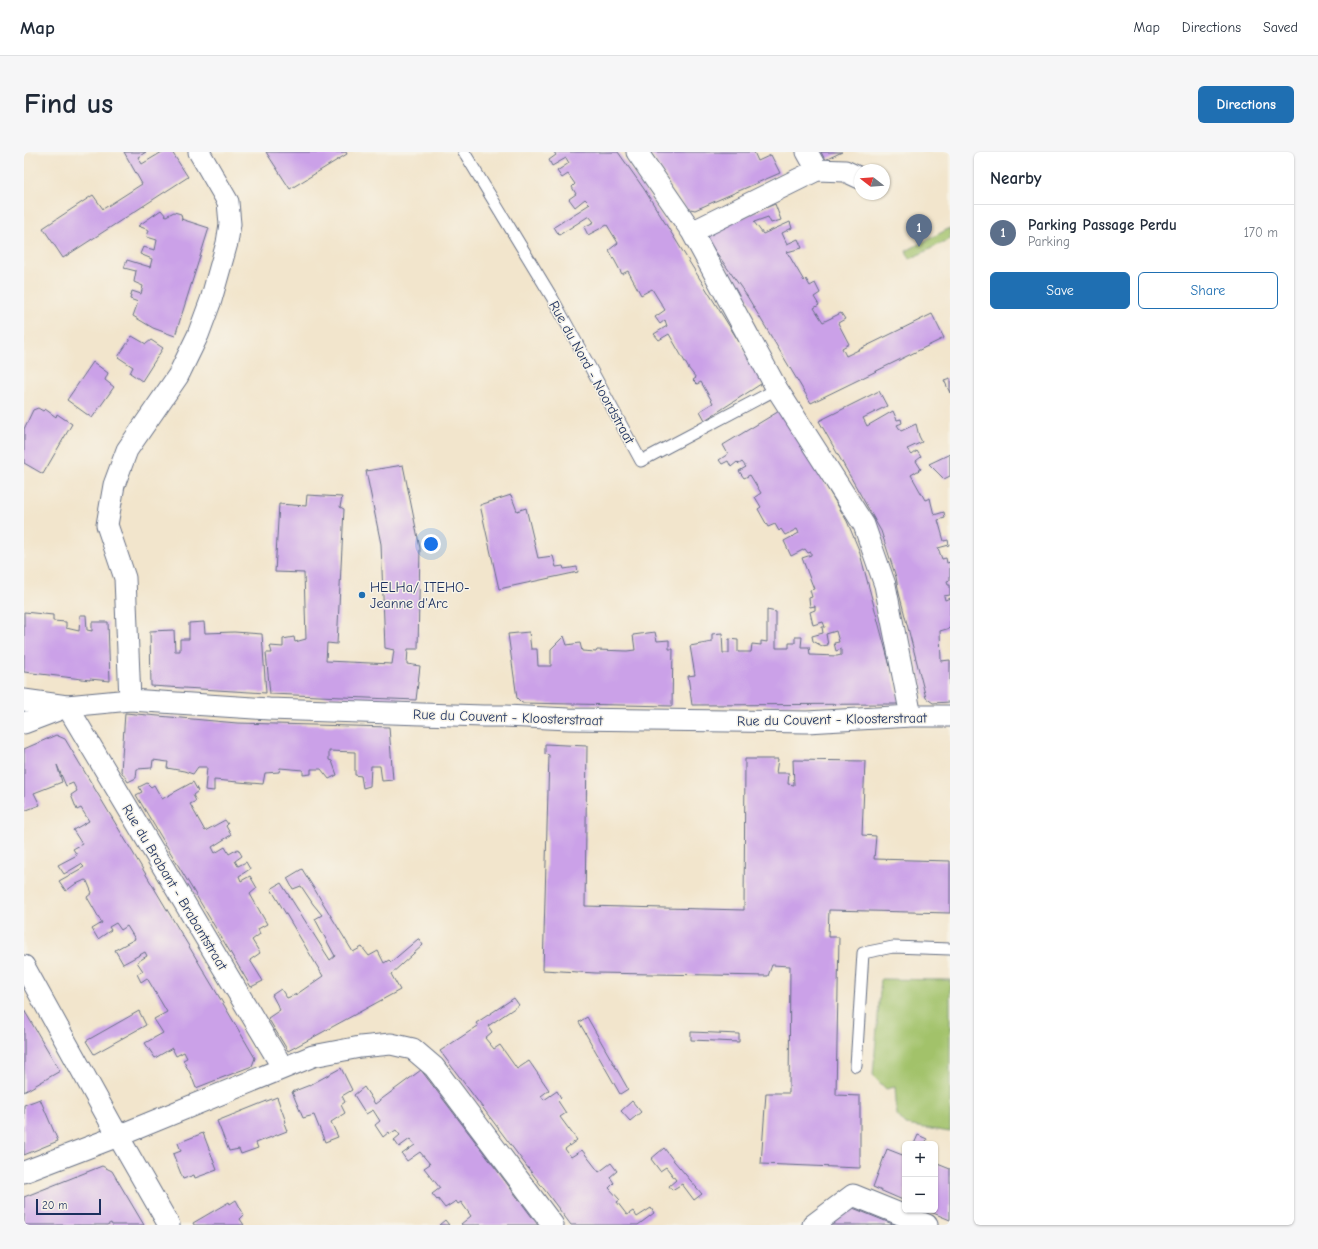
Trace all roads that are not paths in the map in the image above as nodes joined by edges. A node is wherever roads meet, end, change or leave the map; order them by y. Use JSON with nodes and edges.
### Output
{"nodes":[{"id":1,"x":199,"y":152,"type":"edge"},
{"id":2,"x":464,"y":152,"type":"edge"},
{"id":3,"x":637,"y":152,"type":"edge"},
{"id":4,"x":807,"y":152,"type":"edge"},
{"id":5,"x":817,"y":170,"type":"junction"},
{"id":6,"x":854,"y":175,"type":"edge"},
{"id":7,"x":692,"y":232,"type":"junction"},
{"id":8,"x":777,"y":389,"type":"junction"},
{"id":9,"x":24,"y":700,"type":"edge"},
{"id":10,"x":130,"y":700,"type":"junction"},
{"id":11,"x":66,"y":706,"type":"junction"},
{"id":12,"x":911,"y":716,"type":"junction"},
{"id":13,"x":950,"y":716,"type":"edge"},
{"id":14,"x":24,"y":723,"type":"edge"},
{"id":15,"x":950,"y":949,"type":"edge"},
{"id":16,"x":24,"y":966,"type":"edge"},
{"id":17,"x":856,"y":1066,"type":"dead end"},
{"id":18,"x":283,"y":1068,"type":"junction"},
{"id":19,"x":118,"y":1136,"type":"junction"},
{"id":20,"x":24,"y":1172,"type":"edge"},
{"id":21,"x":170,"y":1225,"type":"edge"},
{"id":22,"x":553,"y":1225,"type":"edge"},
{"id":23,"x":813,"y":1225,"type":"edge"},
{"id":24,"x":927,"y":1225,"type":"edge"}],
"edges":[{"from":1,"to":10,"type":"street"},
{"from":2,"to":8,"type":"lane","name":"Rue du Nord - Noordstraat"},
{"from":3,"to":7,"type":"street"},
{"from":4,"to":5,"type":"street"},
{"from":5,"to":6,"type":"street"},
{"from":5,"to":7,"type":"street"},
{"from":7,"to":8,"type":"street"},
{"from":8,"to":12,"type":"street"},
{"from":9,"to":11,"type":"street","name":"Rue du Couvent - Kloosterstraat"},
{"from":10,"to":11,"type":"street","name":"Rue du Couvent - Kloosterstraat"},
{"from":10,"to":12,"type":"street","name":"Rue du Couvent - Kloosterstraat"},
{"from":11,"to":14,"type":"street","name":"Rue du Couvent - Kloosterstraat"},
{"from":11,"to":18,"type":"street","name":"Rue du Brabant - Brabantstraat"},
{"from":12,"to":13,"type":"street","name":"Rue du Couvent - Kloosterstraat"},
{"from":15,"to":17,"type":"lane"},
{"from":16,"to":19,"type":"street"},
{"from":18,"to":19,"type":"street"},
{"from":18,"to":22,"type":"street"},
{"from":19,"to":20,"type":"street"},
{"from":19,"to":21,"type":"street"},
{"from":23,"to":24,"type":"street"}]}
